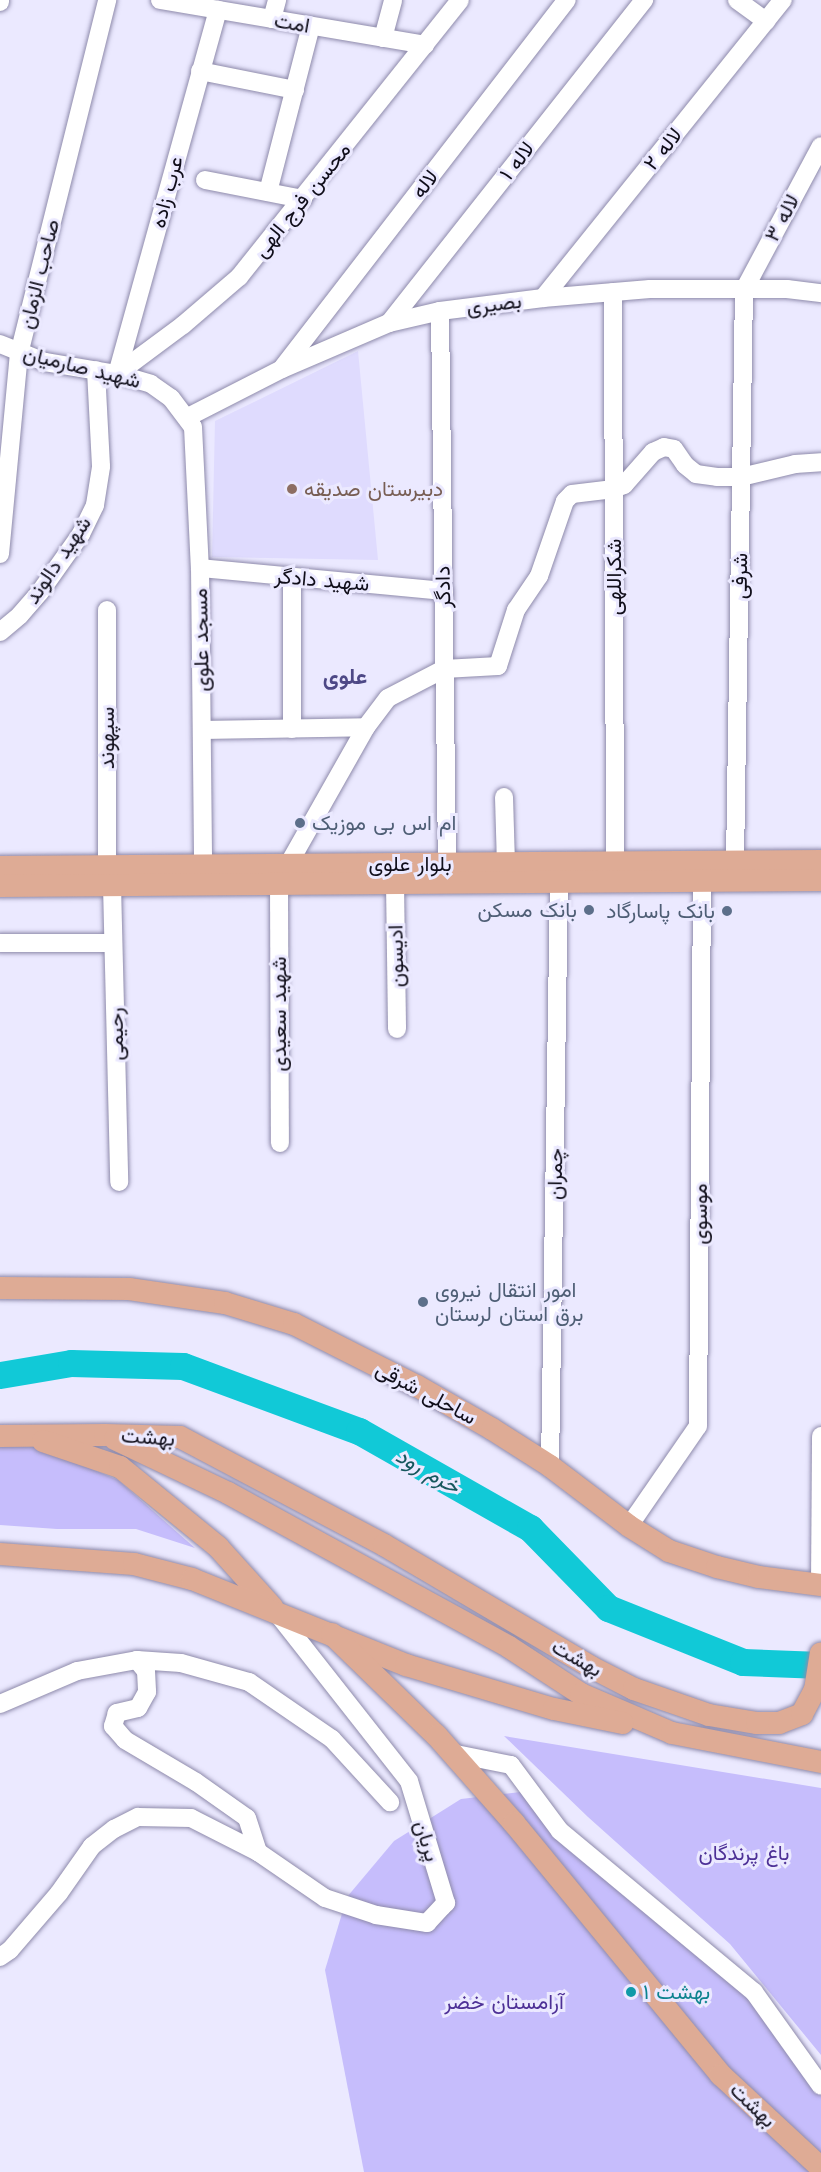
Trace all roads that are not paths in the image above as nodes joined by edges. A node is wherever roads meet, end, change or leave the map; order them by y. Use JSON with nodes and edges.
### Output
{"nodes":[{"id":1,"x":107,"y":0,"type":"edge"},
{"id":2,"x":161,"y":0,"type":"edge"},
{"id":3,"x":277,"y":0,"type":"edge"},
{"id":4,"x":393,"y":0,"type":"edge"},
{"id":5,"x":460,"y":0,"type":"edge"},
{"id":6,"x":567,"y":0,"type":"edge"},
{"id":7,"x":644,"y":0,"type":"edge"},
{"id":8,"x":736,"y":0,"type":"edge"},
{"id":9,"x":783,"y":0,"type":"edge"},
{"id":10,"x":218,"y":10,"type":"junction"},
{"id":11,"x":272,"y":19,"type":"junction"},
{"id":12,"x":766,"y":21,"type":"junction"},
{"id":13,"x":312,"y":26,"type":"junction"},
{"id":14,"x":383,"y":38,"type":"junction"},
{"id":15,"x":425,"y":45,"type":"junction"},
{"id":16,"x":200,"y":71,"type":"junction"},
{"id":17,"x":295,"y":90,"type":"junction"},
{"id":18,"x":821,"y":146,"type":"edge"},
{"id":19,"x":205,"y":180,"type":"dead end"},
{"id":20,"x":268,"y":192,"type":"junction"},
{"id":21,"x":303,"y":199,"type":"junction"},
{"id":22,"x":744,"y":290,"type":"junction"},
{"id":23,"x":614,"y":292,"type":"junction"},
{"id":24,"x":821,"y":293,"type":"edge"},
{"id":25,"x":543,"y":298,"type":"junction"},
{"id":26,"x":440,"y":311,"type":"junction"},
{"id":27,"x":389,"y":323,"type":"junction"},
{"id":28,"x":0,"y":344,"type":"edge"},
{"id":29,"x":19,"y":354,"type":"junction"},
{"id":30,"x":282,"y":369,"type":"junction"},
{"id":31,"x":96,"y":370,"type":"junction"},
{"id":32,"x":117,"y":374,"type":"junction"},
{"id":33,"x":188,"y":417,"type":"junction"},
{"id":34,"x":821,"y":462,"type":"edge"},
{"id":35,"x":741,"y":477,"type":"junction"},
{"id":36,"x":614,"y":489,"type":"junction"},
{"id":37,"x":0,"y":554,"type":"edge"},
{"id":38,"x":200,"y":568,"type":"junction"},
{"id":39,"x":292,"y":577,"type":"junction"},
{"id":40,"x":443,"y":591,"type":"junction"},
{"id":41,"x":107,"y":610,"type":"dead end"},
{"id":42,"x":0,"y":632,"type":"edge"},
{"id":43,"x":444,"y":669,"type":"junction"},
{"id":44,"x":366,"y":727,"type":"junction"},
{"id":45,"x":292,"y":729,"type":"junction"},
{"id":46,"x":202,"y":730,"type":"junction"},
{"id":47,"x":504,"y":796,"type":"dead end"},
{"id":48,"x":821,"y":861,"type":"edge"},
{"id":49,"x":735,"y":862,"type":"junction"},
{"id":50,"x":506,"y":863,"type":"junction"},
{"id":51,"x":615,"y":863,"type":"junction"},
{"id":52,"x":447,"y":864,"type":"junction"},
{"id":53,"x":203,"y":865,"type":"junction"},
{"id":54,"x":0,"y":867,"type":"edge"},
{"id":55,"x":283,"y":874,"type":"junction"},
{"id":56,"x":109,"y":876,"type":"junction"},
{"id":57,"x":821,"y":880,"type":"edge"},
{"id":58,"x":702,"y":881,"type":"junction"},
{"id":59,"x":559,"y":882,"type":"junction"},
{"id":60,"x":395,"y":883,"type":"junction"},
{"id":61,"x":0,"y":886,"type":"edge"},
{"id":62,"x":114,"y":943,"type":"junction"},
{"id":63,"x":0,"y":944,"type":"edge"},
{"id":64,"x":397,"y":1029,"type":"dead end"},
{"id":65,"x":280,"y":1143,"type":"dead end"},
{"id":66,"x":119,"y":1182,"type":"dead end"},
{"id":67,"x":0,"y":1288,"type":"edge"},
{"id":68,"x":105,"y":1435,"type":"junction"},
{"id":69,"x":0,"y":1436,"type":"edge"},
{"id":70,"x":28,"y":1436,"type":"junction"},
{"id":71,"x":821,"y":1436,"type":"edge"},
{"id":72,"x":550,"y":1466,"type":"junction"},
{"id":73,"x":629,"y":1526,"type":"junction"},
{"id":74,"x":218,"y":1547,"type":"junction"},
{"id":75,"x":0,"y":1554,"type":"edge"},
{"id":76,"x":192,"y":1579,"type":"junction"},
{"id":77,"x":821,"y":1585,"type":"edge"},
{"id":78,"x":275,"y":1611,"type":"junction"},
{"id":79,"x":332,"y":1634,"type":"junction"},
{"id":80,"x":137,"y":1660,"type":"junction"},
{"id":81,"x":819,"y":1679,"type":"edge"},
{"id":82,"x":0,"y":1704,"type":"edge"},
{"id":83,"x":672,"y":1732,"type":"junction"},
{"id":84,"x":451,"y":1753,"type":"junction"},
{"id":85,"x":821,"y":1762,"type":"edge"},
{"id":86,"x":390,"y":1802,"type":"dead end"},
{"id":87,"x":258,"y":1852,"type":"junction"},
{"id":88,"x":0,"y":1957,"type":"edge"},
{"id":89,"x":821,"y":2086,"type":"edge"},
{"id":90,"x":821,"y":2168,"type":"edge"}],
"edges":[{"from":1,"to":29,"type":"street","name":"صاحب الزمان"},
{"from":2,"to":10,"type":"street","name":"امت"},
{"from":3,"to":11,"type":"street"},
{"from":4,"to":14,"type":"street"},
{"from":5,"to":15,"type":"street","name":"محسن فرج الهی"},
{"from":6,"to":30,"type":"street","name":"لاله"},
{"from":7,"to":27,"type":"street","name":"لاله ۱"},
{"from":8,"to":12,"type":"street"},
{"from":9,"to":12,"type":"street","name":"لاله ۲"},
{"from":10,"to":11,"type":"street","name":"امت"},
{"from":10,"to":16,"type":"street","name":"عرب زاده"},
{"from":11,"to":13,"type":"street","name":"امت"},
{"from":12,"to":25,"type":"street","name":"لاله ۲"},
{"from":13,"to":14,"type":"street","name":"امت"},
{"from":13,"to":17,"type":"street"},
{"from":14,"to":15,"type":"street","name":"امت"},
{"from":15,"to":21,"type":"street","name":"محسن فرج الهی"},
{"from":16,"to":17,"type":"street"},
{"from":16,"to":32,"type":"street","name":"عرب زاده"},
{"from":17,"to":20,"type":"street"},
{"from":18,"to":22,"type":"street","name":"لاله ۳"},
{"from":19,"to":20,"type":"street"},
{"from":20,"to":21,"type":"street"},
{"from":21,"to":32,"type":"street","name":"محسن فرج الهی"},
{"from":22,"to":23,"type":"street","name":"بصیری"},
{"from":22,"to":24,"type":"street","name":"بصیری"},
{"from":22,"to":35,"type":"street","name":"شرفی"},
{"from":23,"to":25,"type":"street","name":"بصیری"},
{"from":23,"to":36,"type":"street","name":"شکراللهی"},
{"from":25,"to":26,"type":"street","name":"بصیری"},
{"from":26,"to":27,"type":"street","name":"بصیری"},
{"from":26,"to":40,"type":"street","name":"دادگر"},
{"from":27,"to":30,"type":"street","name":"بصیری"},
{"from":28,"to":29,"type":"street","name":"شهید صارمیان"},
{"from":29,"to":31,"type":"street","name":"شهید صارمیان"},
{"from":29,"to":37,"type":"street","name":"صاحب الزمان"},
{"from":30,"to":33,"type":"street","name":"بصیری"},
{"from":31,"to":32,"type":"street","name":"شهید صارمیان"},
{"from":31,"to":42,"type":"street","name":"شهید دالوند"},
{"from":32,"to":33,"type":"street","name":"شهید صارمیان"},
{"from":33,"to":38,"type":"street","name":"مسجد علوی"},
{"from":34,"to":35,"type":"street"},
{"from":35,"to":36,"type":"street"},
{"from":35,"to":49,"type":"street","name":"شرفی"},
{"from":36,"to":43,"type":"street"},
{"from":36,"to":51,"type":"street","name":"شکراللهی"},
{"from":38,"to":39,"type":"street","name":"شهید دادگر"},
{"from":38,"to":46,"type":"street","name":"مسجد علوی"},
{"from":39,"to":40,"type":"street","name":"شهید دادگر"},
{"from":39,"to":45,"type":"street"},
{"from":40,"to":43,"type":"street","name":"دادگر"},
{"from":41,"to":56,"type":"street","name":"سپهوند"},
{"from":43,"to":44,"type":"street"},
{"from":43,"to":52,"type":"street","name":"دادگر"},
{"from":44,"to":45,"type":"street"},
{"from":44,"to":55,"type":"street"},
{"from":45,"to":46,"type":"street"},
{"from":46,"to":53,"type":"street","name":"مسجد علوی"},
{"from":47,"to":50,"type":"street"},
{"from":48,"to":49,"type":"main road","name":"بلوار علوی"},
{"from":49,"to":51,"type":"main road","name":"بلوار علوی"},
{"from":50,"to":51,"type":"main road","name":"بلوار علوی"},
{"from":50,"to":52,"type":"main road","name":"بلوار علوی"},
{"from":52,"to":55,"type":"main road","name":"بلوار علوی"},
{"from":53,"to":55,"type":"main road","name":"بلوار علوی"},
{"from":53,"to":56,"type":"main road","name":"بلوار علوی"},
{"from":54,"to":56,"type":"main road","name":"بلوار علوی"},
{"from":55,"to":56,"type":"main road","name":"بلوار علوی"},
{"from":55,"to":60,"type":"main road","name":"بلوار علوی"},
{"from":55,"to":65,"type":"street","name":"شهید سعیدی"},
{"from":56,"to":61,"type":"main road","name":"بلوار علوی"},
{"from":56,"to":62,"type":"street","name":"رحیمی"},
{"from":57,"to":58,"type":"main road","name":"بلوار علوی"},
{"from":58,"to":59,"type":"main road","name":"بلوار علوی"},
{"from":58,"to":73,"type":"street","name":"موسوی"},
{"from":59,"to":60,"type":"main road","name":"بلوار علوی"},
{"from":59,"to":72,"type":"street","name":"چمران"},
{"from":60,"to":64,"type":"street","name":"ادیسون"},
{"from":62,"to":63,"type":"street"},
{"from":62,"to":66,"type":"street","name":"رحیمی"},
{"from":67,"to":72,"type":"main road","name":"ساحلی شرقی"},
{"from":68,"to":70,"type":"main road"},
{"from":68,"to":81,"type":"main road","name":"بهشت"},
{"from":68,"to":83,"type":"main road","name":"بهشت"},
{"from":69,"to":70,"type":"main road"},
{"from":70,"to":74,"type":"main road"},
{"from":71,"to":77,"type":"street"},
{"from":72,"to":73,"type":"main road","name":"ساحلی شرقی"},
{"from":73,"to":77,"type":"main road","name":"ساحلی شرقی"},
{"from":74,"to":76,"type":"main road"},
{"from":74,"to":78,"type":"main road"},
{"from":75,"to":76,"type":"main road"},
{"from":76,"to":78,"type":"main road"},
{"from":78,"to":79,"type":"main road"},
{"from":78,"to":87,"type":"street","name":"پریان"},
{"from":79,"to":83,"type":"main road"},
{"from":79,"to":84,"type":"main road","name":"بهشت"},
{"from":80,"to":82,"type":"street","name":"پریان"},
{"from":80,"to":86,"type":"street","name":"پریان"},
{"from":80,"to":87,"type":"street"},
{"from":83,"to":85,"type":"main road","name":"بهشت"},
{"from":84,"to":89,"type":"street"},
{"from":84,"to":90,"type":"main road","name":"بهشت"},
{"from":87,"to":88,"type":"street","name":"پریان"}]}
